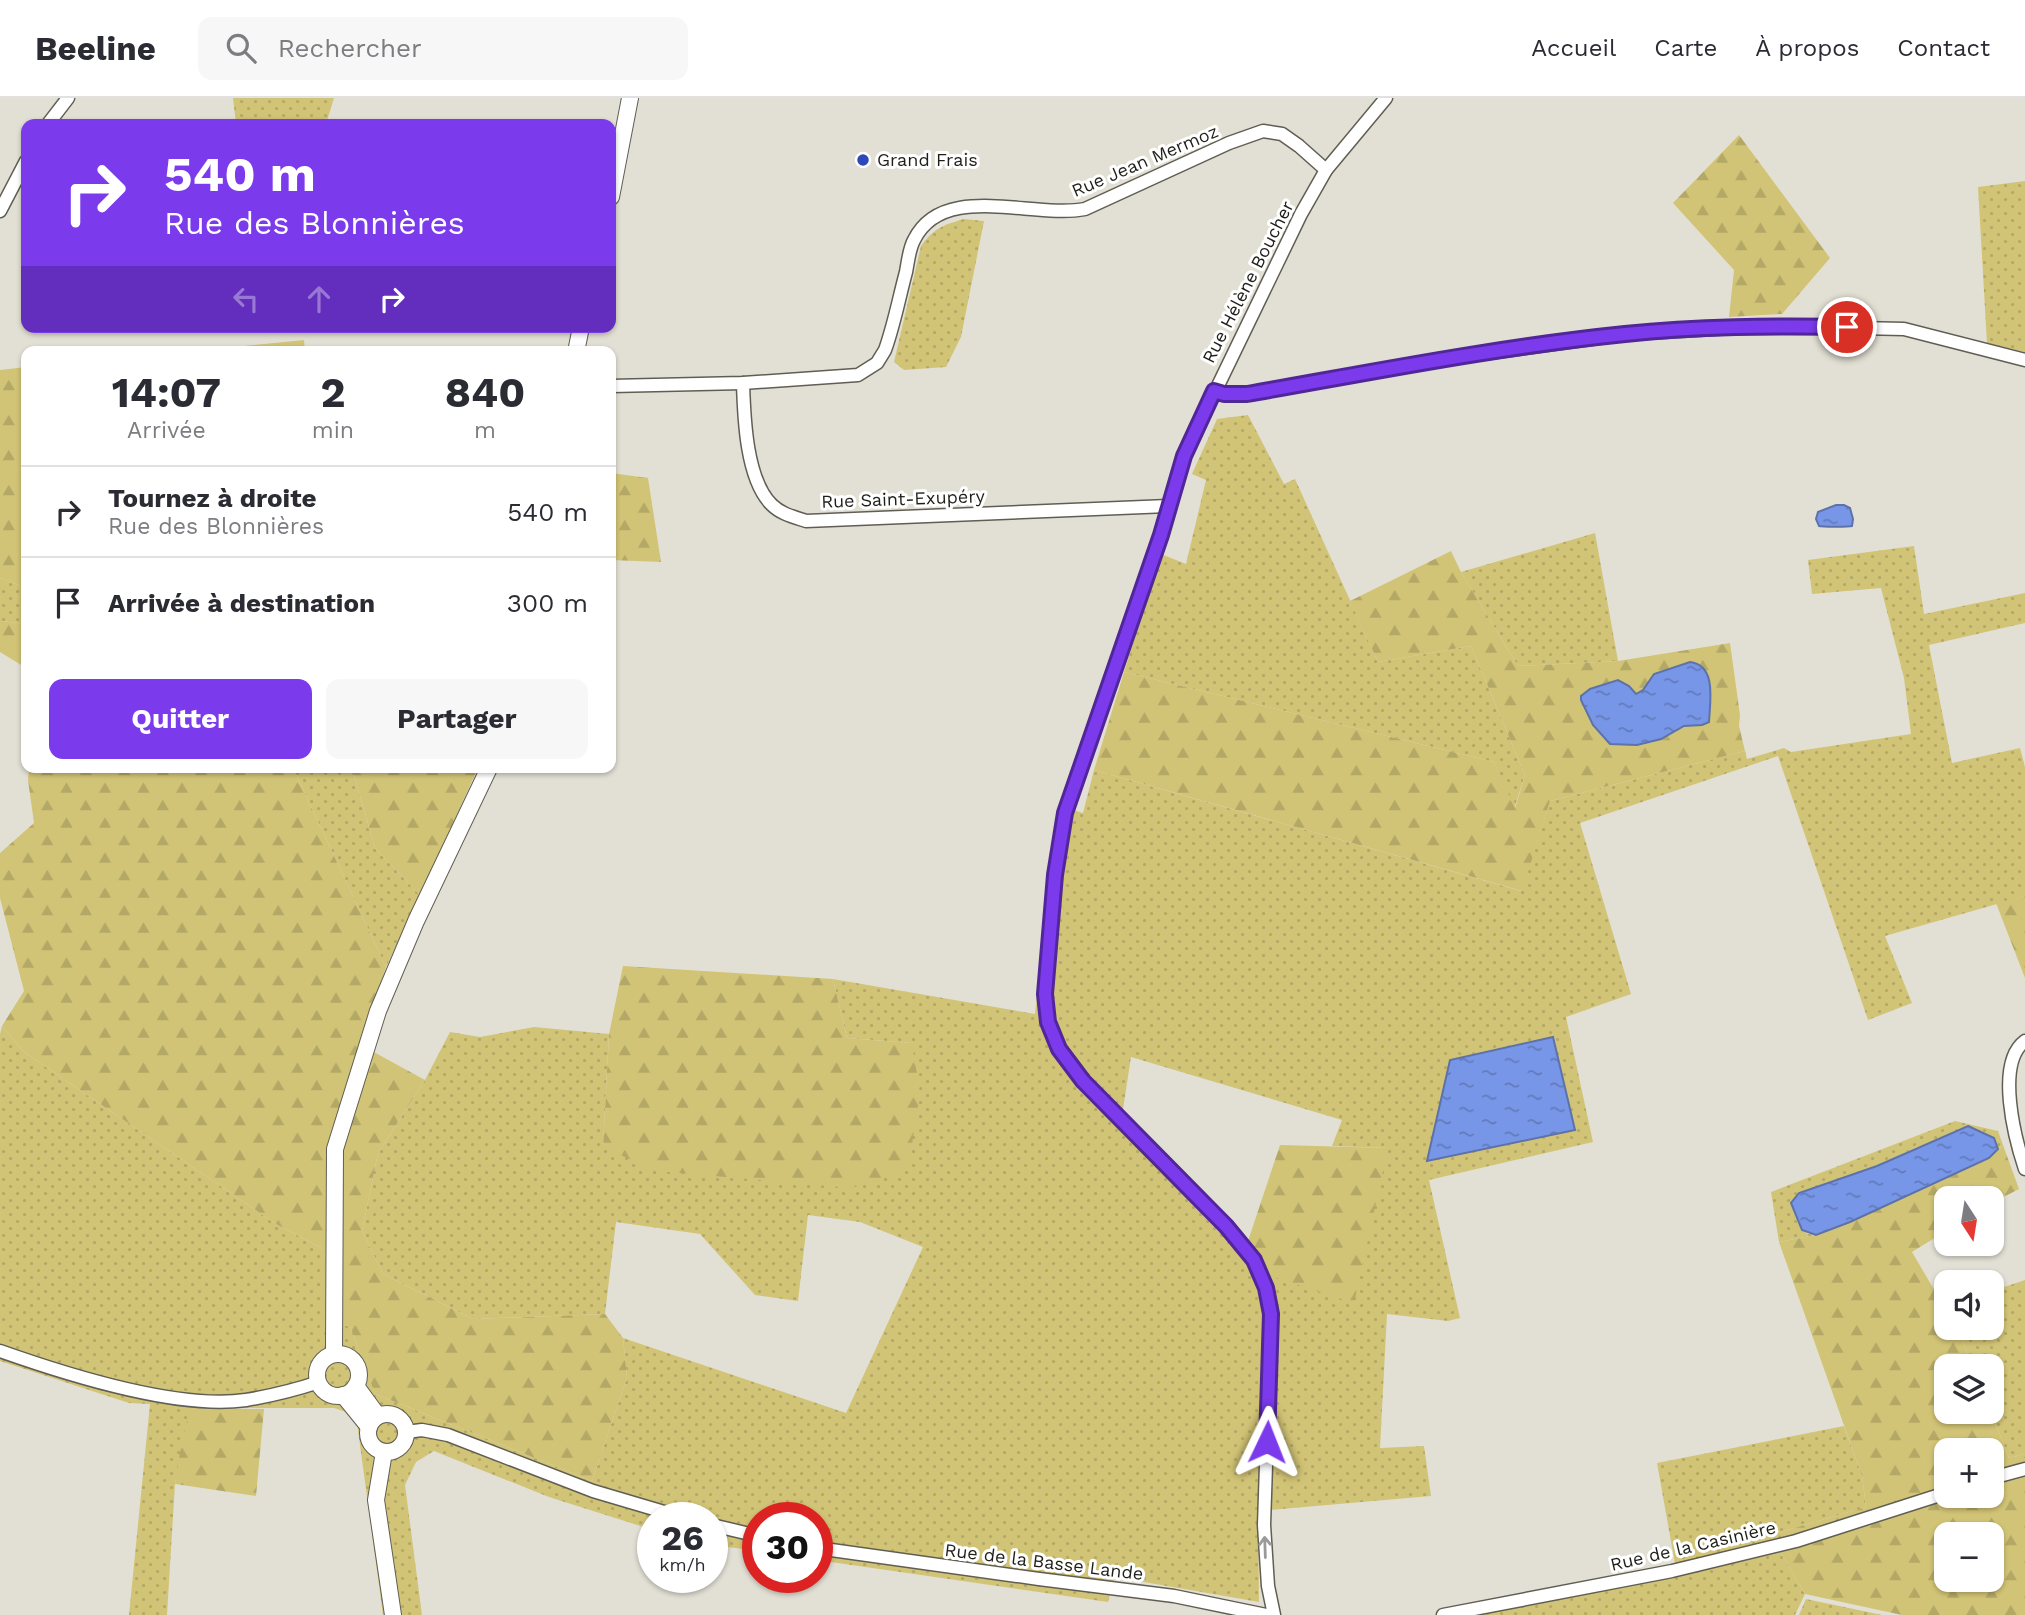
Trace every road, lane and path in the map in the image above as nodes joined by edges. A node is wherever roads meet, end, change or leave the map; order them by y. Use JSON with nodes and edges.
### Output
{"nodes":[{"id":1,"x":68,"y":98,"type":"edge"},
{"id":2,"x":630,"y":98,"type":"edge"},
{"id":3,"x":1385,"y":98,"type":"edge"},
{"id":4,"x":52,"y":119,"type":"edge"},
{"id":5,"x":21,"y":170,"type":"edge"},
{"id":6,"x":1326,"y":170,"type":"junction"},
{"id":7,"x":616,"y":171,"type":"edge"},
{"id":8,"x":0,"y":211,"type":"edge"},
{"id":9,"x":2025,"y":360,"type":"edge"},
{"id":10,"x":743,"y":383,"type":"junction"},
{"id":11,"x":616,"y":386,"type":"edge"},
{"id":12,"x":1214,"y":391,"type":"junction"},
{"id":13,"x":1168,"y":506,"type":"junction"},
{"id":14,"x":487,"y":773,"type":"edge"},
{"id":15,"x":2022,"y":1044,"type":"edge"},
{"id":16,"x":2025,"y":1169,"type":"edge"},
{"id":17,"x":0,"y":1351,"type":"edge"},
{"id":18,"x":334,"y":1354,"type":"junction"},
{"id":19,"x":319,"y":1382,"type":"junction"},
{"id":20,"x":349,"y":1391,"type":"junction"},
{"id":21,"x":373,"y":1421,"type":"junction"},
{"id":22,"x":406,"y":1432,"type":"junction"},
{"id":23,"x":384,"y":1452,"type":"junction"},
{"id":24,"x":2025,"y":1469,"type":"edge"},
{"id":25,"x":2004,"y":1475,"type":"edge"},
{"id":26,"x":1934,"y":1497,"type":"edge"},
{"id":27,"x":637,"y":1504,"type":"edge"},
{"id":28,"x":833,"y":1550,"type":"edge"},
{"id":29,"x":393,"y":1615,"type":"edge"},
{"id":30,"x":1266,"y":1615,"type":"edge"},
{"id":31,"x":1274,"y":1615,"type":"edge"},
{"id":32,"x":1443,"y":1615,"type":"edge"}],
"edges":[{"from":1,"to":4,"type":"street"},
{"from":2,"to":7,"type":"street"},
{"from":3,"to":6,"type":"street","name":"Rue Hélène Boucher"},
{"from":5,"to":8,"type":"street"},
{"from":6,"to":10,"type":"street","name":"Rue Jean Mermoz"},
{"from":6,"to":12,"type":"street","name":"Rue Hélène Boucher"},
{"from":9,"to":12,"type":"street"},
{"from":10,"to":11,"type":"street","name":"Rue Jean Mermoz"},
{"from":10,"to":13,"type":"street","name":"Rue Saint-Exupéry"},
{"from":12,"to":13,"type":"street","name":"Rue Hélène Boucher"},
{"from":31,"to":13,"type":"street","name":"Rue Hélène Boucher","one_way":true},
{"from":14,"to":18,"type":"street"},
{"from":15,"to":16,"type":"street"},
{"from":17,"to":19,"type":"street"},
{"from":18,"to":19,"type":"street"},
{"from":18,"to":20,"type":"street"},
{"from":19,"to":20,"type":"street"},
{"from":20,"to":21,"type":"street"},
{"from":21,"to":22,"type":"street"},
{"from":21,"to":23,"type":"street"},
{"from":22,"to":23,"type":"street"},
{"from":22,"to":27,"type":"street"},
{"from":23,"to":29,"type":"street"},
{"from":24,"to":25,"type":"street"},
{"from":26,"to":32,"type":"street","name":"Rue de la Casinière"},
{"from":28,"to":30,"type":"street","name":"Rue de la Basse Lande"}]}
